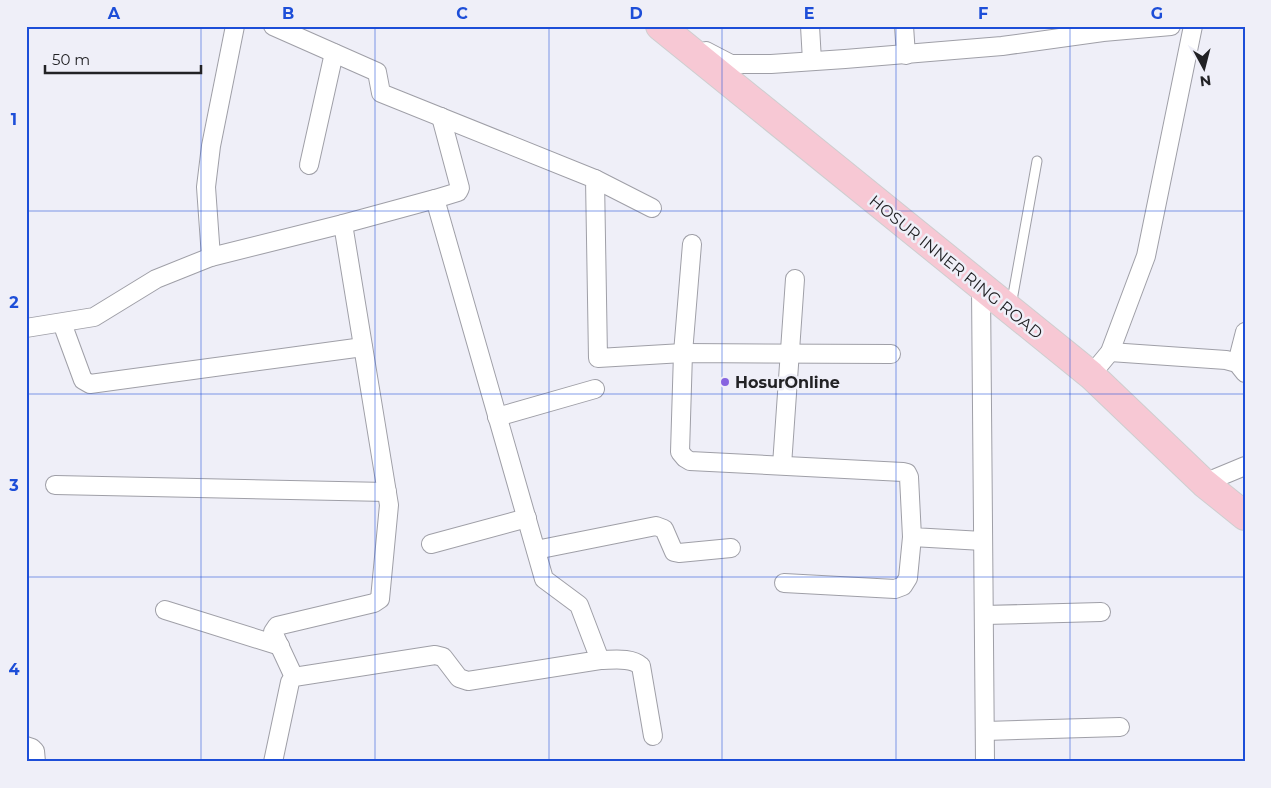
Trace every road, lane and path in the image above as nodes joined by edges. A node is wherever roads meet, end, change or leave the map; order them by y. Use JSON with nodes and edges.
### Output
{"nodes":[{"id":1,"x":235,"y":26,"type":"edge"},
{"id":2,"x":273,"y":26,"type":"edge"},
{"id":3,"x":810,"y":26,"type":"edge"},
{"id":4,"x":904,"y":26,"type":"edge"},
{"id":5,"x":1171,"y":26,"type":"edge"},
{"id":6,"x":1193,"y":26,"type":"edge"},
{"id":7,"x":1148,"y":27,"type":"edge"},
{"id":8,"x":296,"y":31,"type":"edge"},
{"id":9,"x":675,"y":34,"type":"edge"},
{"id":10,"x":334,"y":53,"type":"junction"},
{"id":11,"x":906,"y":55,"type":"junction"},
{"id":12,"x":812,"y":61,"type":"junction"},
{"id":13,"x":441,"y":117,"type":"junction"},
{"id":14,"x":1037,"y":161,"type":"dead end"},
{"id":15,"x":309,"y":165,"type":"dead end"},
{"id":16,"x":595,"y":179,"type":"junction"},
{"id":17,"x":435,"y":199,"type":"junction"},
{"id":18,"x":652,"y":208,"type":"dead end"},
{"id":19,"x":343,"y":224,"type":"junction"},
{"id":20,"x":692,"y":244,"type":"dead end"},
{"id":21,"x":210,"y":257,"type":"junction"},
{"id":22,"x":794,"y":279,"type":"dead end"},
{"id":23,"x":981,"y":288,"type":"junction"},
{"id":24,"x":1010,"y":311,"type":"junction"},
{"id":25,"x":62,"y":323,"type":"junction"},
{"id":26,"x":26,"y":328,"type":"edge"},
{"id":27,"x":1245,"y":332,"type":"edge"},
{"id":28,"x":363,"y":346,"type":"junction"},
{"id":29,"x":1110,"y":352,"type":"junction"},
{"id":30,"x":683,"y":353,"type":"junction"},
{"id":31,"x":788,"y":353,"type":"junction"},
{"id":32,"x":891,"y":354,"type":"dead end"},
{"id":33,"x":1241,"y":368,"type":"edge"},
{"id":34,"x":1091,"y":375,"type":"junction"},
{"id":35,"x":594,"y":389,"type":"dead end"},
{"id":36,"x":498,"y":417,"type":"junction"},
{"id":37,"x":782,"y":465,"type":"junction"},
{"id":38,"x":1245,"y":466,"type":"edge"},
{"id":39,"x":1204,"y":483,"type":"junction"},
{"id":40,"x":55,"y":485,"type":"dead end"},
{"id":41,"x":387,"y":492,"type":"junction"},
{"id":42,"x":1245,"y":516,"type":"edge"},
{"id":43,"x":527,"y":518,"type":"junction"},
{"id":44,"x":912,"y":538,"type":"junction"},
{"id":45,"x":983,"y":540,"type":"junction"},
{"id":46,"x":431,"y":544,"type":"dead end"},
{"id":47,"x":731,"y":548,"type":"dead end"},
{"id":48,"x":536,"y":550,"type":"junction"},
{"id":49,"x":784,"y":583,"type":"dead end"},
{"id":50,"x":165,"y":610,"type":"dead end"},
{"id":51,"x":1101,"y":612,"type":"dead end"},
{"id":52,"x":984,"y":615,"type":"junction"},
{"id":53,"x":280,"y":646,"type":"junction"},
{"id":54,"x":600,"y":660,"type":"junction"},
{"id":55,"x":294,"y":677,"type":"junction"},
{"id":56,"x":1120,"y":727,"type":"dead end"},
{"id":57,"x":984,"y":731,"type":"junction"},
{"id":58,"x":653,"y":736,"type":"dead end"},
{"id":59,"x":26,"y":746,"type":"edge"},
{"id":60,"x":36,"y":762,"type":"edge"},
{"id":61,"x":273,"y":762,"type":"edge"},
{"id":62,"x":985,"y":762,"type":"edge"}],
"edges":[{"from":1,"to":21,"type":"street"},
{"from":2,"to":8,"type":"street"},
{"from":3,"to":12,"type":"street"},
{"from":4,"to":11,"type":"street"},
{"from":5,"to":7,"type":"street"},
{"from":6,"to":29,"type":"street"},
{"from":7,"to":11,"type":"street"},
{"from":8,"to":10,"type":"street"},
{"from":9,"to":12,"type":"street"},
{"from":9,"to":23,"type":"main road","name":"HOSUR INNER RING ROAD"},
{"from":10,"to":13,"type":"street"},
{"from":10,"to":15,"type":"street"},
{"from":11,"to":12,"type":"street"},
{"from":13,"to":16,"type":"street"},
{"from":13,"to":17,"type":"street"},
{"from":14,"to":24,"type":"lane"},
{"from":16,"to":18,"type":"street"},
{"from":16,"to":30,"type":"street"},
{"from":17,"to":19,"type":"street"},
{"from":17,"to":36,"type":"street"},
{"from":19,"to":21,"type":"street"},
{"from":19,"to":28,"type":"street"},
{"from":20,"to":30,"type":"street"},
{"from":21,"to":25,"type":"street"},
{"from":22,"to":31,"type":"street"},
{"from":23,"to":24,"type":"main road","name":"HOSUR INNER RING ROAD"},
{"from":23,"to":45,"type":"street"},
{"from":24,"to":34,"type":"main road","name":"HOSUR INNER RING ROAD"},
{"from":25,"to":26,"type":"street"},
{"from":25,"to":28,"type":"street"},
{"from":27,"to":33,"type":"street"},
{"from":28,"to":41,"type":"street"},
{"from":29,"to":33,"type":"street"},
{"from":29,"to":34,"type":"street"},
{"from":30,"to":31,"type":"street"},
{"from":30,"to":37,"type":"street"},
{"from":31,"to":32,"type":"street"},
{"from":31,"to":37,"type":"street"},
{"from":34,"to":39,"type":"main road","name":"HOSUR INNER RING ROAD"},
{"from":35,"to":36,"type":"street"},
{"from":36,"to":43,"type":"street"},
{"from":37,"to":44,"type":"street"},
{"from":38,"to":39,"type":"street"},
{"from":39,"to":42,"type":"main road","name":"HOSUR INNER RING ROAD"},
{"from":40,"to":41,"type":"street"},
{"from":41,"to":53,"type":"street"},
{"from":43,"to":46,"type":"street"},
{"from":43,"to":48,"type":"street"},
{"from":44,"to":45,"type":"street"},
{"from":44,"to":49,"type":"street"},
{"from":45,"to":52,"type":"street"},
{"from":47,"to":48,"type":"street"},
{"from":48,"to":54,"type":"street"},
{"from":50,"to":53,"type":"street"},
{"from":51,"to":52,"type":"street"},
{"from":52,"to":57,"type":"street"},
{"from":53,"to":55,"type":"street"},
{"from":54,"to":55,"type":"street"},
{"from":54,"to":58,"type":"street"},
{"from":55,"to":61,"type":"street"},
{"from":56,"to":57,"type":"street"},
{"from":57,"to":62,"type":"street"},
{"from":59,"to":60,"type":"street"}]}
